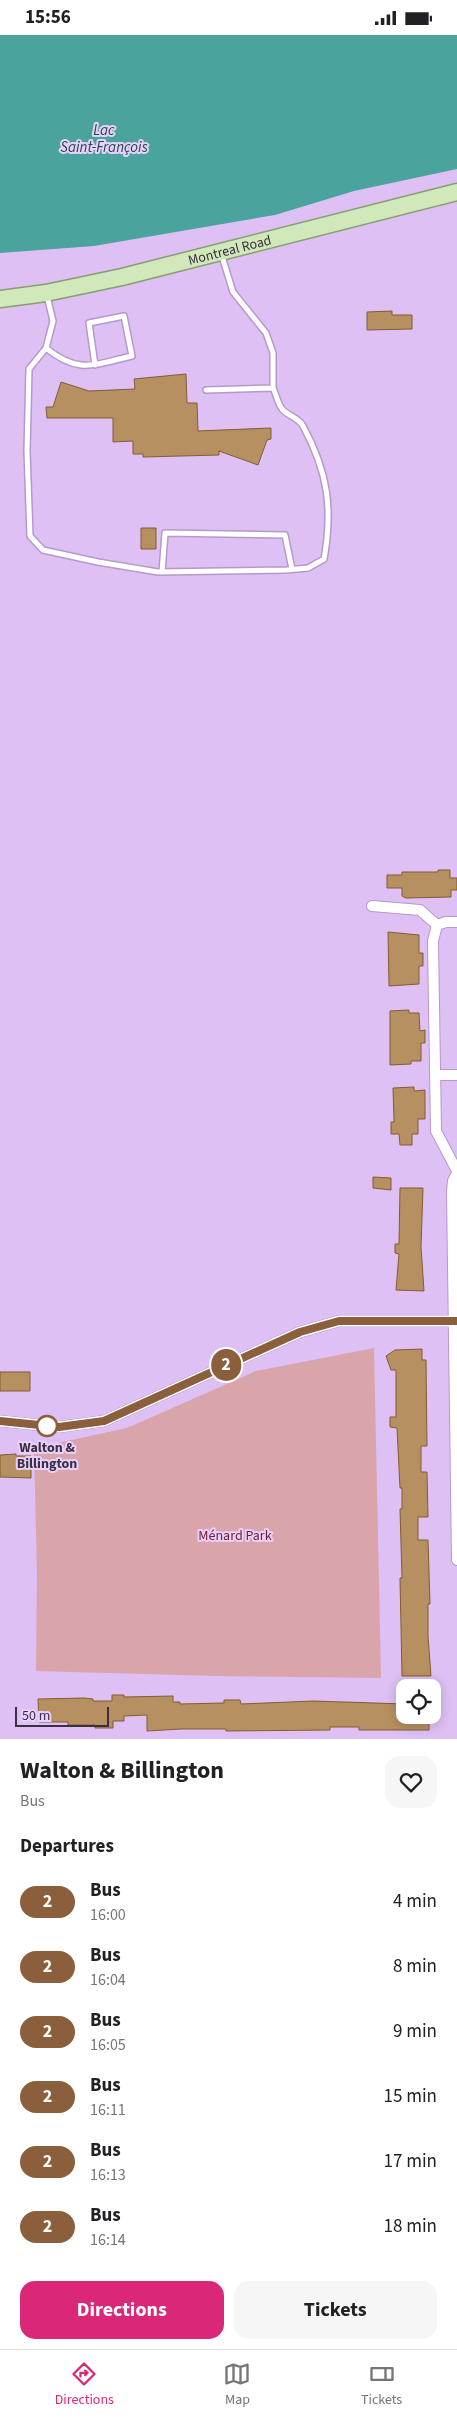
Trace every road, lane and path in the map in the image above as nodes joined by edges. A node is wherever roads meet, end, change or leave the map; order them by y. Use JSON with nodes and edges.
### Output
{"nodes":[{"id":1,"x":457,"y":192,"type":"edge"},
{"id":2,"x":221,"y":253,"type":"junction"},
{"id":3,"x":46,"y":293,"type":"junction"},
{"id":4,"x":0,"y":299,"type":"edge"},
{"id":5,"x":46,"y":347,"type":"junction"},
{"id":6,"x":95,"y":365,"type":"junction"},
{"id":7,"x":273,"y":388,"type":"junction"},
{"id":8,"x":206,"y":390,"type":"dead end"},
{"id":9,"x":292,"y":569,"type":"junction"},
{"id":10,"x":162,"y":572,"type":"junction"},
{"id":11,"x":372,"y":906,"type":"dead end"},
{"id":12,"x":457,"y":922,"type":"edge"},
{"id":13,"x":437,"y":925,"type":"junction"},
{"id":14,"x":437,"y":1075,"type":"junction"},
{"id":15,"x":457,"y":1075,"type":"edge"},
{"id":16,"x":457,"y":1172,"type":"edge"},
{"id":17,"x":456,"y":1321,"type":"edge"},
{"id":18,"x":0,"y":1421,"type":"edge"},
{"id":19,"x":457,"y":1560,"type":"edge"}],
"edges":[{"from":1,"to":2,"type":"main road","name":"Montreal Road"},
{"from":2,"to":3,"type":"main road","name":"Montreal Road"},
{"from":2,"to":7,"type":"lane"},
{"from":3,"to":4,"type":"main road","name":"Montreal Road"},
{"from":3,"to":5,"type":"lane"},
{"from":5,"to":6,"type":"lane"},
{"from":5,"to":10,"type":"lane"},
{"from":6,"to":6,"type":"lane"},
{"from":7,"to":8,"type":"lane"},
{"from":7,"to":9,"type":"lane"},
{"from":9,"to":10,"type":"lane"},
{"from":9,"to":10,"type":"lane"},
{"from":11,"to":13,"type":"street"},
{"from":12,"to":13,"type":"street"},
{"from":13,"to":14,"type":"street"},
{"from":14,"to":15,"type":"street"},
{"from":14,"to":16,"type":"street"},
{"from":16,"to":17,"type":"street"},
{"from":17,"to":18,"type":"street"},
{"from":17,"to":19,"type":"street"}]}
